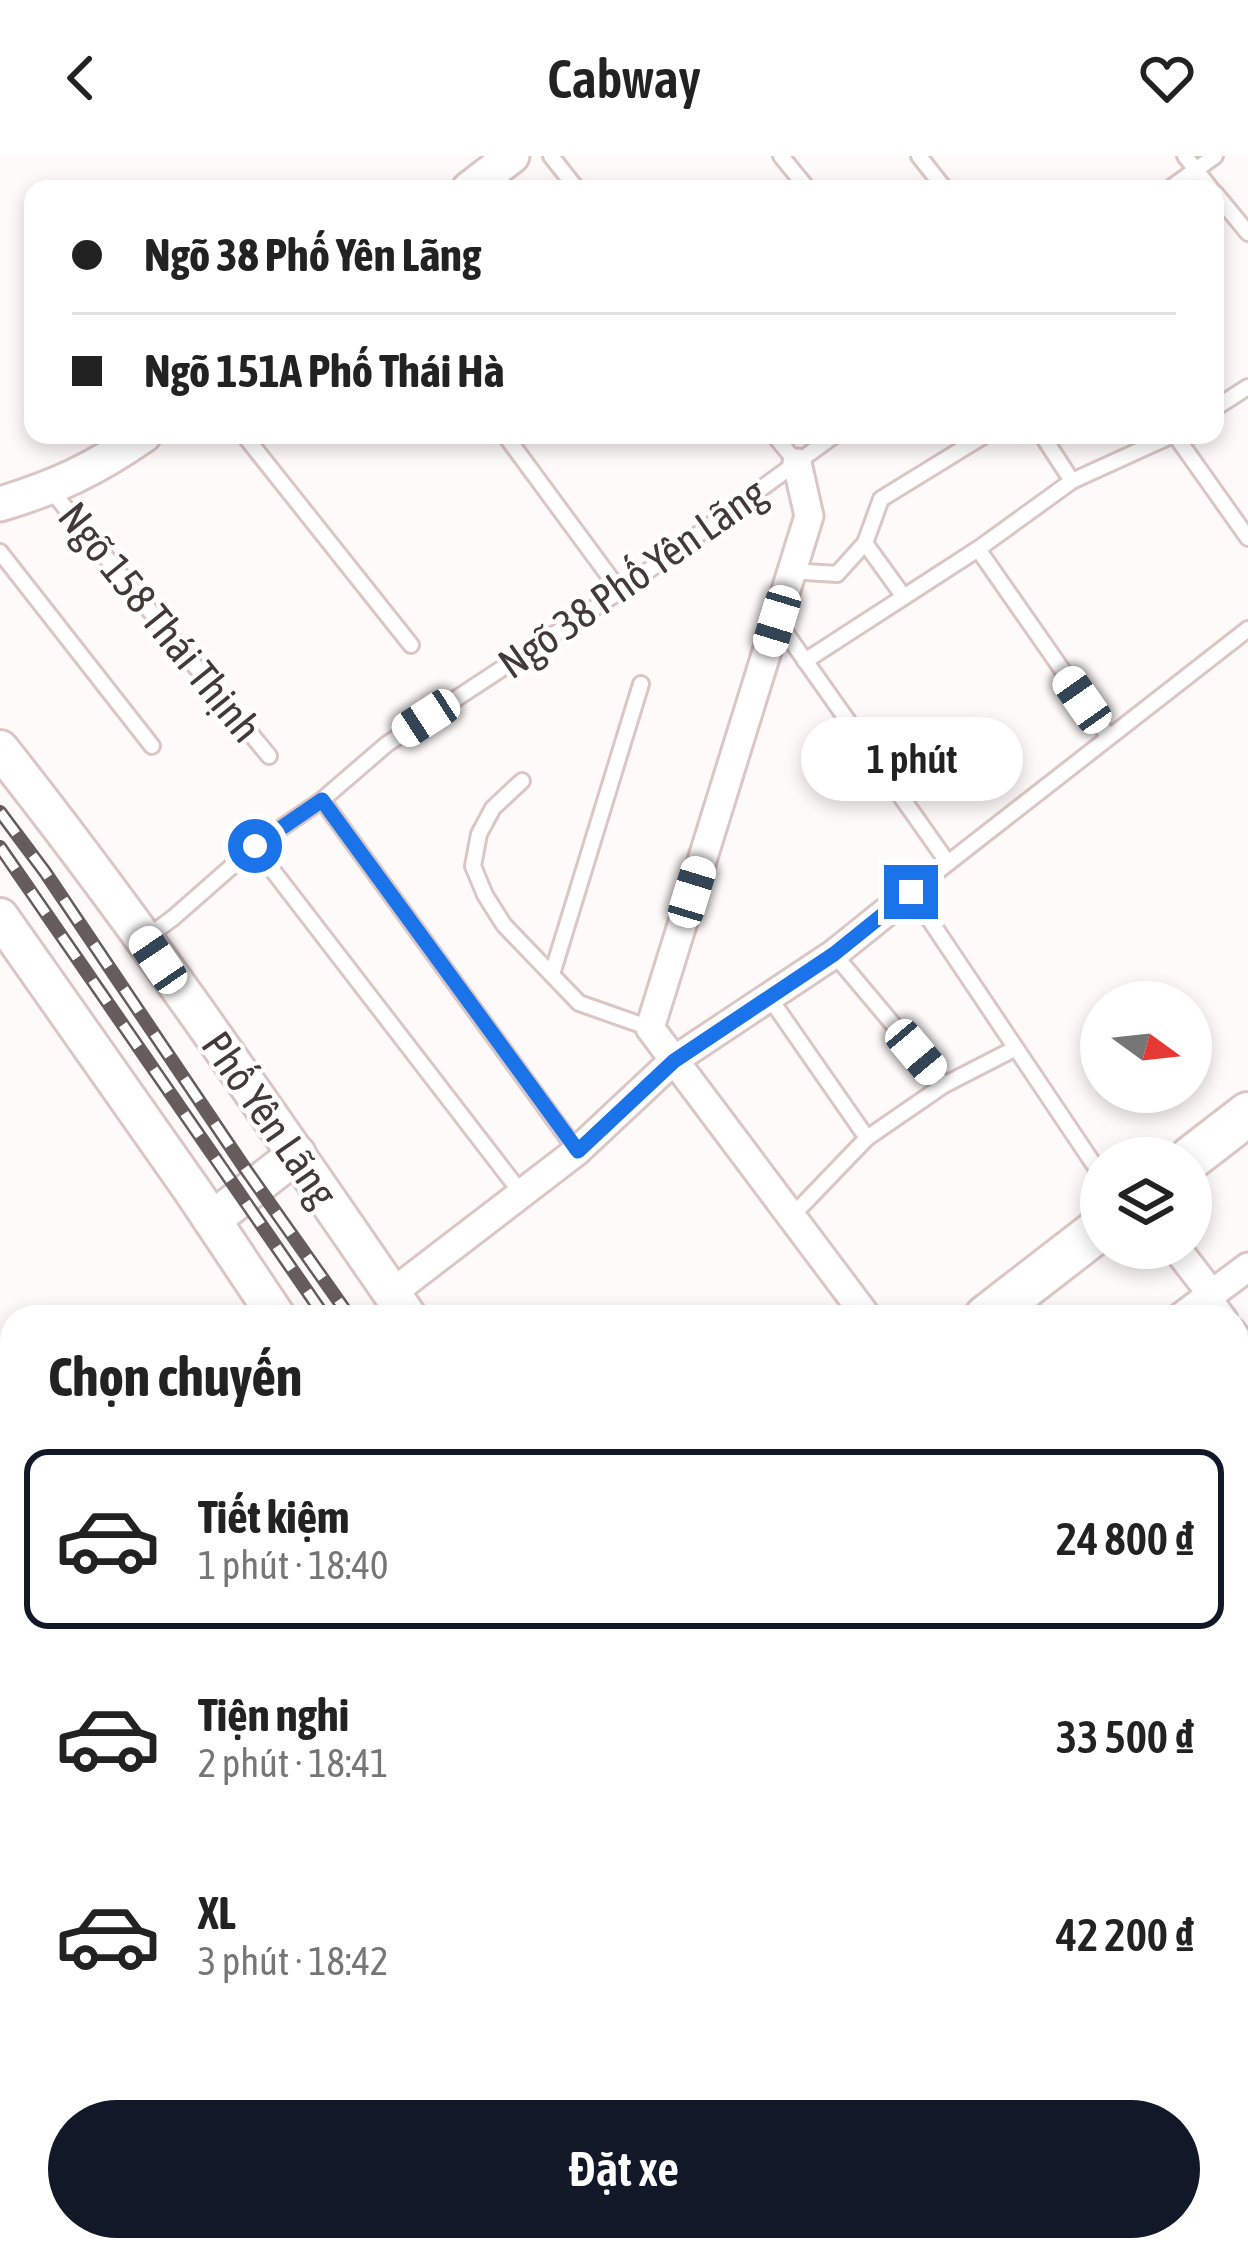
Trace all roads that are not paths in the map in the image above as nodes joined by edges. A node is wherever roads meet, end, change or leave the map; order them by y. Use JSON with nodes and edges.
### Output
{"nodes":[{"id":1,"x":512,"y":156,"type":"edge"},
{"id":2,"x":551,"y":156,"type":"edge"},
{"id":3,"x":782,"y":156,"type":"edge"},
{"id":4,"x":919,"y":156,"type":"edge"},
{"id":5,"x":1185,"y":156,"type":"edge"},
{"id":6,"x":1215,"y":156,"type":"edge"},
{"id":7,"x":1196,"y":170,"type":"junction"},
{"id":8,"x":481,"y":180,"type":"edge"},
{"id":9,"x":570,"y":180,"type":"edge"},
{"id":10,"x":801,"y":180,"type":"edge"},
{"id":11,"x":938,"y":180,"type":"edge"},
{"id":12,"x":1182,"y":180,"type":"edge"},
{"id":13,"x":1204,"y":180,"type":"edge"},
{"id":14,"x":1224,"y":204,"type":"edge"},
{"id":15,"x":1248,"y":233,"type":"edge"},
{"id":16,"x":131,"y":444,"type":"edge"},
{"id":17,"x":251,"y":444,"type":"edge"},
{"id":18,"x":513,"y":444,"type":"edge"},
{"id":19,"x":781,"y":444,"type":"edge"},
{"id":20,"x":823,"y":444,"type":"edge"},
{"id":21,"x":970,"y":444,"type":"edge"},
{"id":22,"x":1048,"y":444,"type":"edge"},
{"id":23,"x":1154,"y":444,"type":"edge"},
{"id":24,"x":1180,"y":444,"type":"edge"},
{"id":25,"x":797,"y":463,"type":"junction"},
{"id":26,"x":1072,"y":482,"type":"junction"},
{"id":27,"x":50,"y":489,"type":"junction"},
{"id":28,"x":0,"y":504,"type":"edge"},
{"id":29,"x":1248,"y":538,"type":"edge"},
{"id":30,"x":866,"y":543,"type":"junction"},
{"id":31,"x":978,"y":549,"type":"junction"},
{"id":32,"x":0,"y":552,"type":"edge"},
{"id":33,"x":790,"y":571,"type":"junction"},
{"id":34,"x":620,"y":591,"type":"junction"},
{"id":35,"x":904,"y":597,"type":"junction"},
{"id":36,"x":777,"y":621,"type":"junction"},
{"id":37,"x":1248,"y":629,"type":"edge"},
{"id":38,"x":411,"y":645,"type":"dead end"},
{"id":39,"x":805,"y":661,"type":"junction"},
{"id":40,"x":641,"y":684,"type":"dead end"},
{"id":41,"x":1109,"y":737,"type":"junction"},
{"id":42,"x":152,"y":746,"type":"dead end"},
{"id":43,"x":0,"y":749,"type":"edge"},
{"id":44,"x":269,"y":755,"type":"dead end"},
{"id":45,"x":523,"y":781,"type":"dead end"},
{"id":46,"x":322,"y":800,"type":"junction"},
{"id":47,"x":267,"y":863,"type":"dead end"},
{"id":48,"x":948,"y":863,"type":"junction"},
{"id":49,"x":911,"y":892,"type":"junction"},
{"id":50,"x":0,"y":917,"type":"edge"},
{"id":51,"x":144,"y":940,"type":"junction"},
{"id":52,"x":834,"y":954,"type":"junction"},
{"id":53,"x":552,"y":974,"type":"junction"},
{"id":54,"x":769,"y":997,"type":"junction"},
{"id":55,"x":650,"y":1028,"type":"junction"},
{"id":56,"x":1014,"y":1048,"type":"junction"},
{"id":57,"x":674,"y":1061,"type":"junction"},
{"id":58,"x":944,"y":1085,"type":"junction"},
{"id":59,"x":1248,"y":1114,"type":"edge"},
{"id":60,"x":867,"y":1138,"type":"junction"},
{"id":61,"x":1212,"y":1142,"type":"edge"},
{"id":62,"x":1080,"y":1144,"type":"edge"},
{"id":63,"x":578,"y":1151,"type":"junction"},
{"id":64,"x":297,"y":1154,"type":"junction"},
{"id":65,"x":522,"y":1194,"type":"junction"},
{"id":66,"x":791,"y":1217,"type":"junction"},
{"id":67,"x":212,"y":1220,"type":"junction"},
{"id":68,"x":1080,"y":1244,"type":"edge"},
{"id":69,"x":1248,"y":1267,"type":"edge"},
{"id":70,"x":1192,"y":1269,"type":"edge"},
{"id":71,"x":1211,"y":1293,"type":"junction"},
{"id":72,"x":269,"y":1305,"type":"edge"},
{"id":73,"x":400,"y":1305,"type":"edge"},
{"id":74,"x":858,"y":1305,"type":"edge"},
{"id":75,"x":1002,"y":1305,"type":"edge"},
{"id":76,"x":1196,"y":1305,"type":"edge"},
{"id":77,"x":1220,"y":1305,"type":"edge"}],
"edges":[{"from":1,"to":8,"type":"street"},
{"from":2,"to":9,"type":"lane"},
{"from":3,"to":10,"type":"lane"},
{"from":4,"to":11,"type":"lane"},
{"from":5,"to":7,"type":"lane"},
{"from":6,"to":7,"type":"lane"},
{"from":7,"to":12,"type":"lane"},
{"from":7,"to":13,"type":"lane"},
{"from":14,"to":15,"type":"lane"},
{"from":16,"to":27,"type":"street"},
{"from":17,"to":38,"type":"lane"},
{"from":18,"to":34,"type":"lane"},
{"from":19,"to":25,"type":"lane"},
{"from":20,"to":25,"type":"lane","name":"Ngõ 38 Phố Yên Lãng"},
{"from":21,"to":30,"type":"lane"},
{"from":22,"to":26,"type":"lane"},
{"from":23,"to":26,"type":"lane"},
{"from":24,"to":29,"type":"lane"},
{"from":25,"to":33,"type":"street"},
{"from":25,"to":34,"type":"lane","name":"Ngõ 38 Phố Yên Lãng"},
{"from":26,"to":31,"type":"lane"},
{"from":27,"to":28,"type":"street"},
{"from":27,"to":44,"type":"lane","name":"Ngõ 158 Thái Thịnh"},
{"from":30,"to":33,"type":"lane"},
{"from":30,"to":35,"type":"lane"},
{"from":31,"to":35,"type":"lane"},
{"from":31,"to":41,"type":"lane"},
{"from":32,"to":42,"type":"lane"},
{"from":33,"to":36,"type":"street"},
{"from":34,"to":46,"type":"lane","name":"Ngõ 38 Phố Yên Lãng"},
{"from":35,"to":39,"type":"lane"},
{"from":36,"to":39,"type":"lane"},
{"from":36,"to":55,"type":"street"},
{"from":37,"to":41,"type":"lane"},
{"from":39,"to":48,"type":"lane"},
{"from":40,"to":53,"type":"lane"},
{"from":41,"to":48,"type":"lane"},
{"from":43,"to":51,"type":"main road","name":"Phố Yên Lãng"},
{"from":45,"to":53,"type":"lane"},
{"from":46,"to":51,"type":"lane","name":"Ngõ 38 Phố Yên Lãng"},
{"from":46,"to":63,"type":"lane"},
{"from":47,"to":65,"type":"lane"},
{"from":48,"to":49,"type":"lane"},
{"from":49,"to":52,"type":"street"},
{"from":49,"to":56,"type":"lane"},
{"from":50,"to":67,"type":"main road"},
{"from":51,"to":64,"type":"main road","name":"Phố Yên Lãng"},
{"from":52,"to":54,"type":"street"},
{"from":52,"to":58,"type":"lane"},
{"from":53,"to":55,"type":"lane"},
{"from":54,"to":57,"type":"street"},
{"from":54,"to":60,"type":"lane"},
{"from":55,"to":57,"type":"street"},
{"from":56,"to":58,"type":"lane"},
{"from":56,"to":62,"type":"lane"},
{"from":57,"to":63,"type":"street"},
{"from":57,"to":66,"type":"street"},
{"from":58,"to":60,"type":"lane"},
{"from":59,"to":61,"type":"main road"},
{"from":60,"to":66,"type":"lane"},
{"from":63,"to":65,"type":"street"},
{"from":64,"to":67,"type":"main road"},
{"from":64,"to":73,"type":"main road","name":"Phố Yên Lãng"},
{"from":65,"to":73,"type":"street"},
{"from":66,"to":74,"type":"street"},
{"from":67,"to":72,"type":"main road"},
{"from":68,"to":75,"type":"main road"},
{"from":69,"to":71,"type":"street"},
{"from":70,"to":71,"type":"street"},
{"from":71,"to":76,"type":"street"},
{"from":71,"to":77,"type":"lane"}]}
